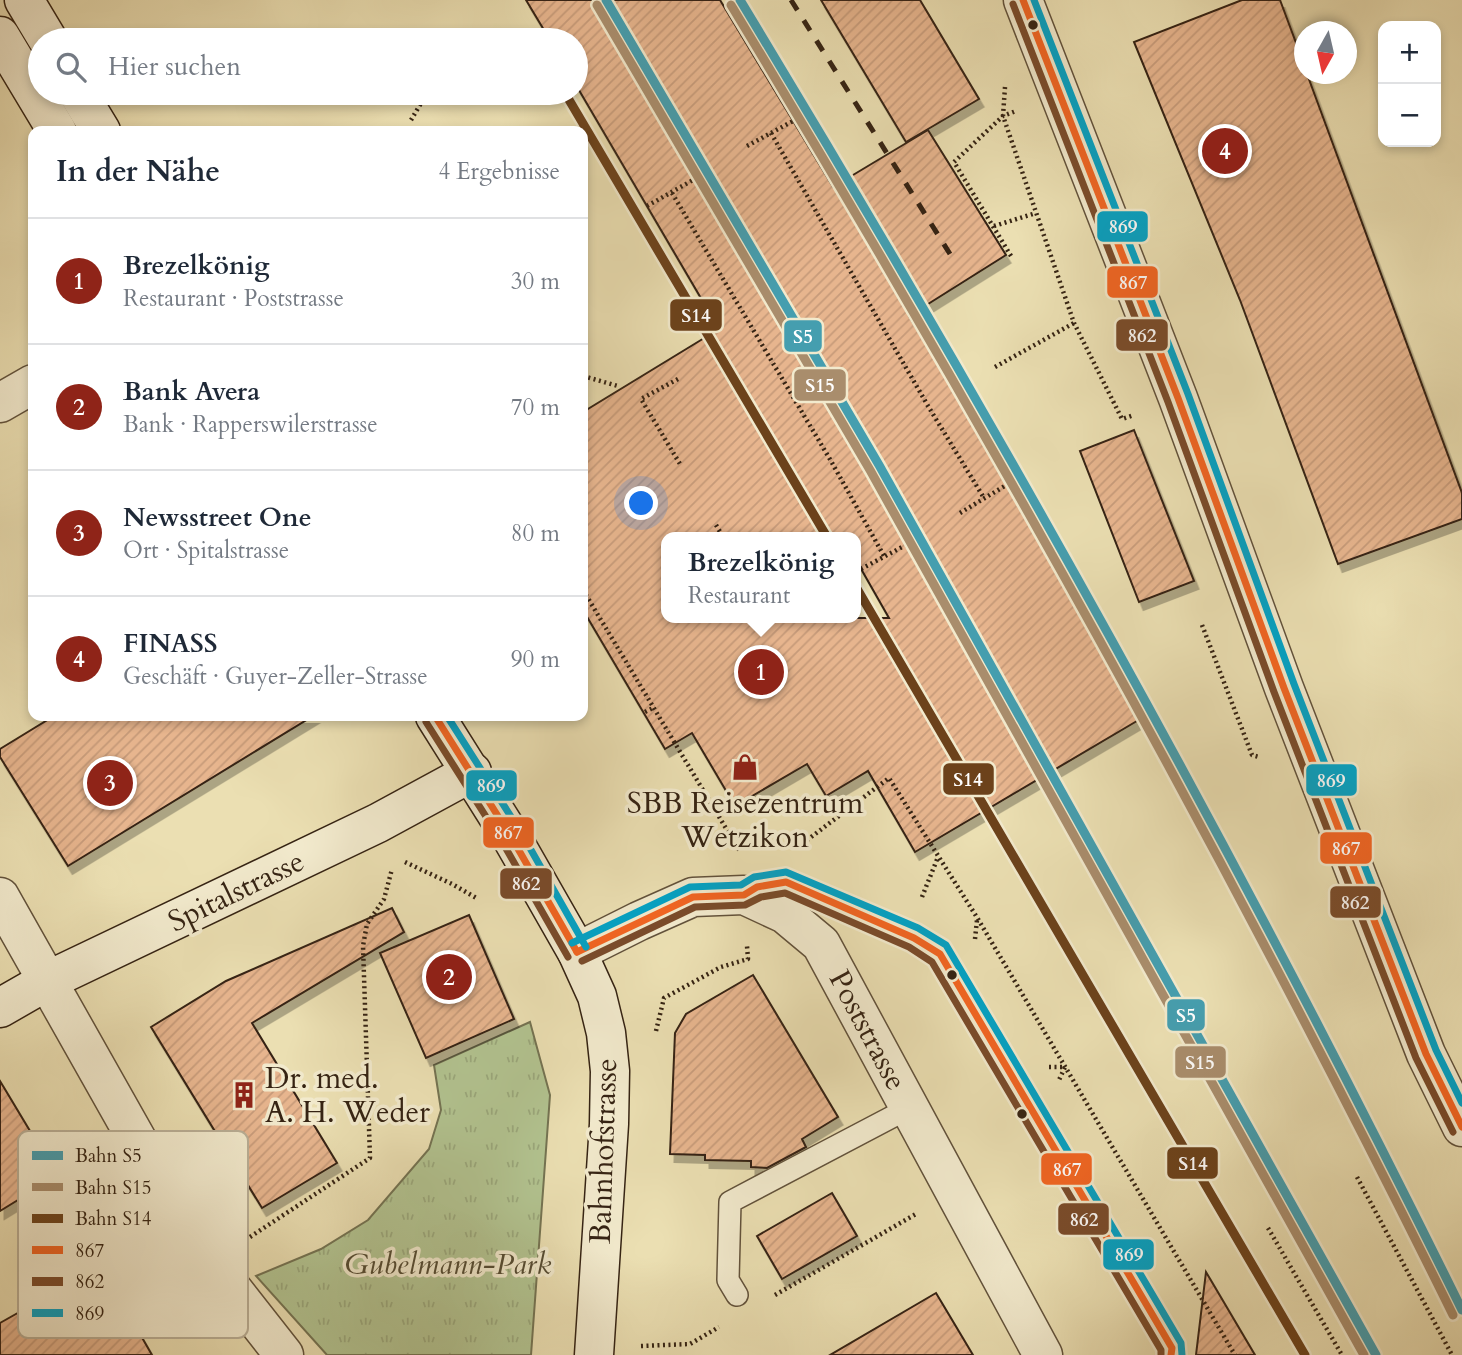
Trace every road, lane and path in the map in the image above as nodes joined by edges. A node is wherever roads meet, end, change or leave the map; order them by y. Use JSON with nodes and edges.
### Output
{"nodes":[{"id":1,"x":24,"y":0,"type":"edge"},
{"id":2,"x":1023,"y":0,"type":"edge"},
{"id":3,"x":41,"y":28,"type":"edge"},
{"id":4,"x":0,"y":36,"type":"edge"},
{"id":5,"x":28,"y":83,"type":"edge"},
{"id":6,"x":41,"y":105,"type":"edge"},
{"id":7,"x":85,"y":105,"type":"edge"},
{"id":8,"x":420,"y":105,"type":"edge"},
{"id":9,"x":411,"y":120,"type":"dead end"},
{"id":10,"x":793,"y":121,"type":"dead end"},
{"id":11,"x":54,"y":126,"type":"edge"},
{"id":12,"x":98,"y":126,"type":"edge"},
{"id":13,"x":771,"y":132,"type":"junction"},
{"id":14,"x":747,"y":146,"type":"dead end"},
{"id":15,"x":693,"y":180,"type":"dead end"},
{"id":16,"x":672,"y":193,"type":"junction"},
{"id":17,"x":647,"y":206,"type":"dead end"},
{"id":18,"x":1036,"y":213,"type":"junction"},
{"id":19,"x":993,"y":227,"type":"junction"},
{"id":20,"x":1011,"y":256,"type":"dead end"},
{"id":21,"x":1074,"y":323,"type":"junction"},
{"id":22,"x":995,"y":367,"type":"dead end"},
{"id":23,"x":588,"y":377,"type":"edge"},
{"id":24,"x":678,"y":379,"type":"dead end"},
{"id":25,"x":618,"y":386,"type":"dead end"},
{"id":26,"x":1135,"y":414,"type":"dead end"},
{"id":27,"x":680,"y":464,"type":"dead end"},
{"id":28,"x":1008,"y":484,"type":"dead end"},
{"id":29,"x":984,"y":498,"type":"junction"},
{"id":30,"x":960,"y":513,"type":"dead end"},
{"id":31,"x":716,"y":525,"type":"dead end"},
{"id":32,"x":720,"y":532,"type":"edge"},
{"id":33,"x":906,"y":545,"type":"dead end"},
{"id":34,"x":884,"y":556,"type":"junction"},
{"id":35,"x":861,"y":568,"type":"edge"},
{"id":36,"x":588,"y":598,"type":"edge"},
{"id":37,"x":1202,"y":625,"type":"dead end"},
{"id":38,"x":655,"y":707,"type":"junction"},
{"id":39,"x":645,"y":712,"type":"dead end"},
{"id":40,"x":438,"y":721,"type":"edge"},
{"id":41,"x":1259,"y":757,"type":"dead end"},
{"id":42,"x":472,"y":772,"type":"junction"},
{"id":43,"x":790,"y":852,"type":"dead end"},
{"id":44,"x":741,"y":854,"type":"dead end"},
{"id":45,"x":938,"y":857,"type":"junction"},
{"id":46,"x":744,"y":895,"type":"junction"},
{"id":47,"x":0,"y":897,"type":"edge"},
{"id":48,"x":922,"y":897,"type":"dead end"},
{"id":49,"x":478,"y":899,"type":"dead end"},
{"id":50,"x":978,"y":919,"type":"junction"},
{"id":51,"x":975,"y":942,"type":"dead end"},
{"id":52,"x":577,"y":952,"type":"junction"},
{"id":53,"x":748,"y":959,"type":"dead end"},
{"id":54,"x":47,"y":981,"type":"junction"},
{"id":55,"x":0,"y":1008,"type":"edge"},
{"id":56,"x":656,"y":1031,"type":"dead end"},
{"id":57,"x":1048,"y":1067,"type":"dead end"},
{"id":58,"x":1065,"y":1068,"type":"junction"},
{"id":59,"x":1057,"y":1083,"type":"dead end"},
{"id":60,"x":909,"y":1108,"type":"junction"},
{"id":61,"x":1462,"y":1127,"type":"edge"},
{"id":62,"x":132,"y":1131,"type":"edge"},
{"id":63,"x":1357,"y":1177,"type":"dead end"},
{"id":64,"x":955,"y":1192,"type":"junction"},
{"id":65,"x":1144,"y":1203,"type":"junction"},
{"id":66,"x":1137,"y":1204,"type":"dead end"},
{"id":67,"x":1140,"y":1210,"type":"dead end"},
{"id":68,"x":289,"y":1212,"type":"dead end"},
{"id":69,"x":1268,"y":1228,"type":"dead end"},
{"id":70,"x":737,"y":1295,"type":"dead end"},
{"id":71,"x":770,"y":1297,"type":"dead end"},
{"id":72,"x":248,"y":1309,"type":"edge"},
{"id":73,"x":1204,"y":1318,"type":"dead end"},
{"id":74,"x":1214,"y":1320,"type":"junction"},
{"id":75,"x":724,"y":1324,"type":"dead end"},
{"id":76,"x":594,"y":1352,"type":"edge"},
{"id":77,"x":284,"y":1355,"type":"edge"},
{"id":78,"x":1043,"y":1355,"type":"edge"},
{"id":79,"x":1171,"y":1355,"type":"edge"},
{"id":80,"x":1235,"y":1355,"type":"edge"},
{"id":81,"x":1342,"y":1355,"type":"edge"},
{"id":82,"x":1452,"y":1355,"type":"edge"}],
"edges":[{"from":1,"to":3,"type":"street"},
{"from":2,"to":61,"type":"street"},
{"from":4,"to":5,"type":"street"},
{"from":6,"to":11,"type":"street"},
{"from":7,"to":12,"type":"street"},
{"from":8,"to":9,"type":"path"},
{"from":10,"to":13,"type":"path"},
{"from":13,"to":14,"type":"path"},
{"from":13,"to":29,"type":"path"},
{"from":15,"to":16,"type":"path"},
{"from":16,"to":17,"type":"path"},
{"from":16,"to":34,"type":"path"},
{"from":18,"to":19,"type":"path"},
{"from":18,"to":19,"type":"path"},
{"from":18,"to":21,"type":"path"},
{"from":19,"to":20,"type":"path"},
{"from":21,"to":22,"type":"path"},
{"from":21,"to":26,"type":"path"},
{"from":23,"to":25,"type":"path"},
{"from":24,"to":27,"type":"path"},
{"from":28,"to":29,"type":"path"},
{"from":29,"to":30,"type":"path"},
{"from":31,"to":32,"type":"path"},
{"from":33,"to":34,"type":"path"},
{"from":34,"to":35,"type":"path"},
{"from":36,"to":38,"type":"path"},
{"from":37,"to":41,"type":"path"},
{"from":38,"to":39,"type":"path"},
{"from":38,"to":44,"type":"path"},
{"from":40,"to":42,"type":"street","name":"Bahnhofstrasse"},
{"from":42,"to":52,"type":"street","name":"Bahnhofstrasse"},
{"from":42,"to":54,"type":"street","name":"Spitalstrasse"},
{"from":43,"to":45,"type":"path"},
{"from":45,"to":48,"type":"path"},
{"from":45,"to":50,"type":"path"},
{"from":46,"to":52,"type":"street","name":"Poststrasse"},
{"from":46,"to":60,"type":"street","name":"Poststrasse"},
{"from":46,"to":79,"type":"lane"},
{"from":47,"to":54,"type":"street"},
{"from":49,"to":68,"type":"path"},
{"from":50,"to":51,"type":"path"},
{"from":50,"to":58,"type":"path"},
{"from":52,"to":76,"type":"street","name":"Bahnhofstrasse"},
{"from":53,"to":56,"type":"path"},
{"from":54,"to":55,"type":"street","name":"Spitalstrasse"},
{"from":54,"to":62,"type":"street"},
{"from":57,"to":58,"type":"path"},
{"from":58,"to":59,"type":"path"},
{"from":58,"to":65,"type":"path"},
{"from":60,"to":64,"type":"street","name":"Poststrasse"},
{"from":60,"to":70,"type":"lane"},
{"from":63,"to":82,"type":"path"},
{"from":64,"to":71,"type":"path"},
{"from":64,"to":78,"type":"street","name":"Poststrasse"},
{"from":65,"to":66,"type":"path"},
{"from":65,"to":67,"type":"path"},
{"from":65,"to":74,"type":"path"},
{"from":69,"to":81,"type":"path"},
{"from":72,"to":77,"type":"street"},
{"from":73,"to":74,"type":"path"},
{"from":74,"to":80,"type":"path"},
{"from":75,"to":76,"type":"path"}]}
